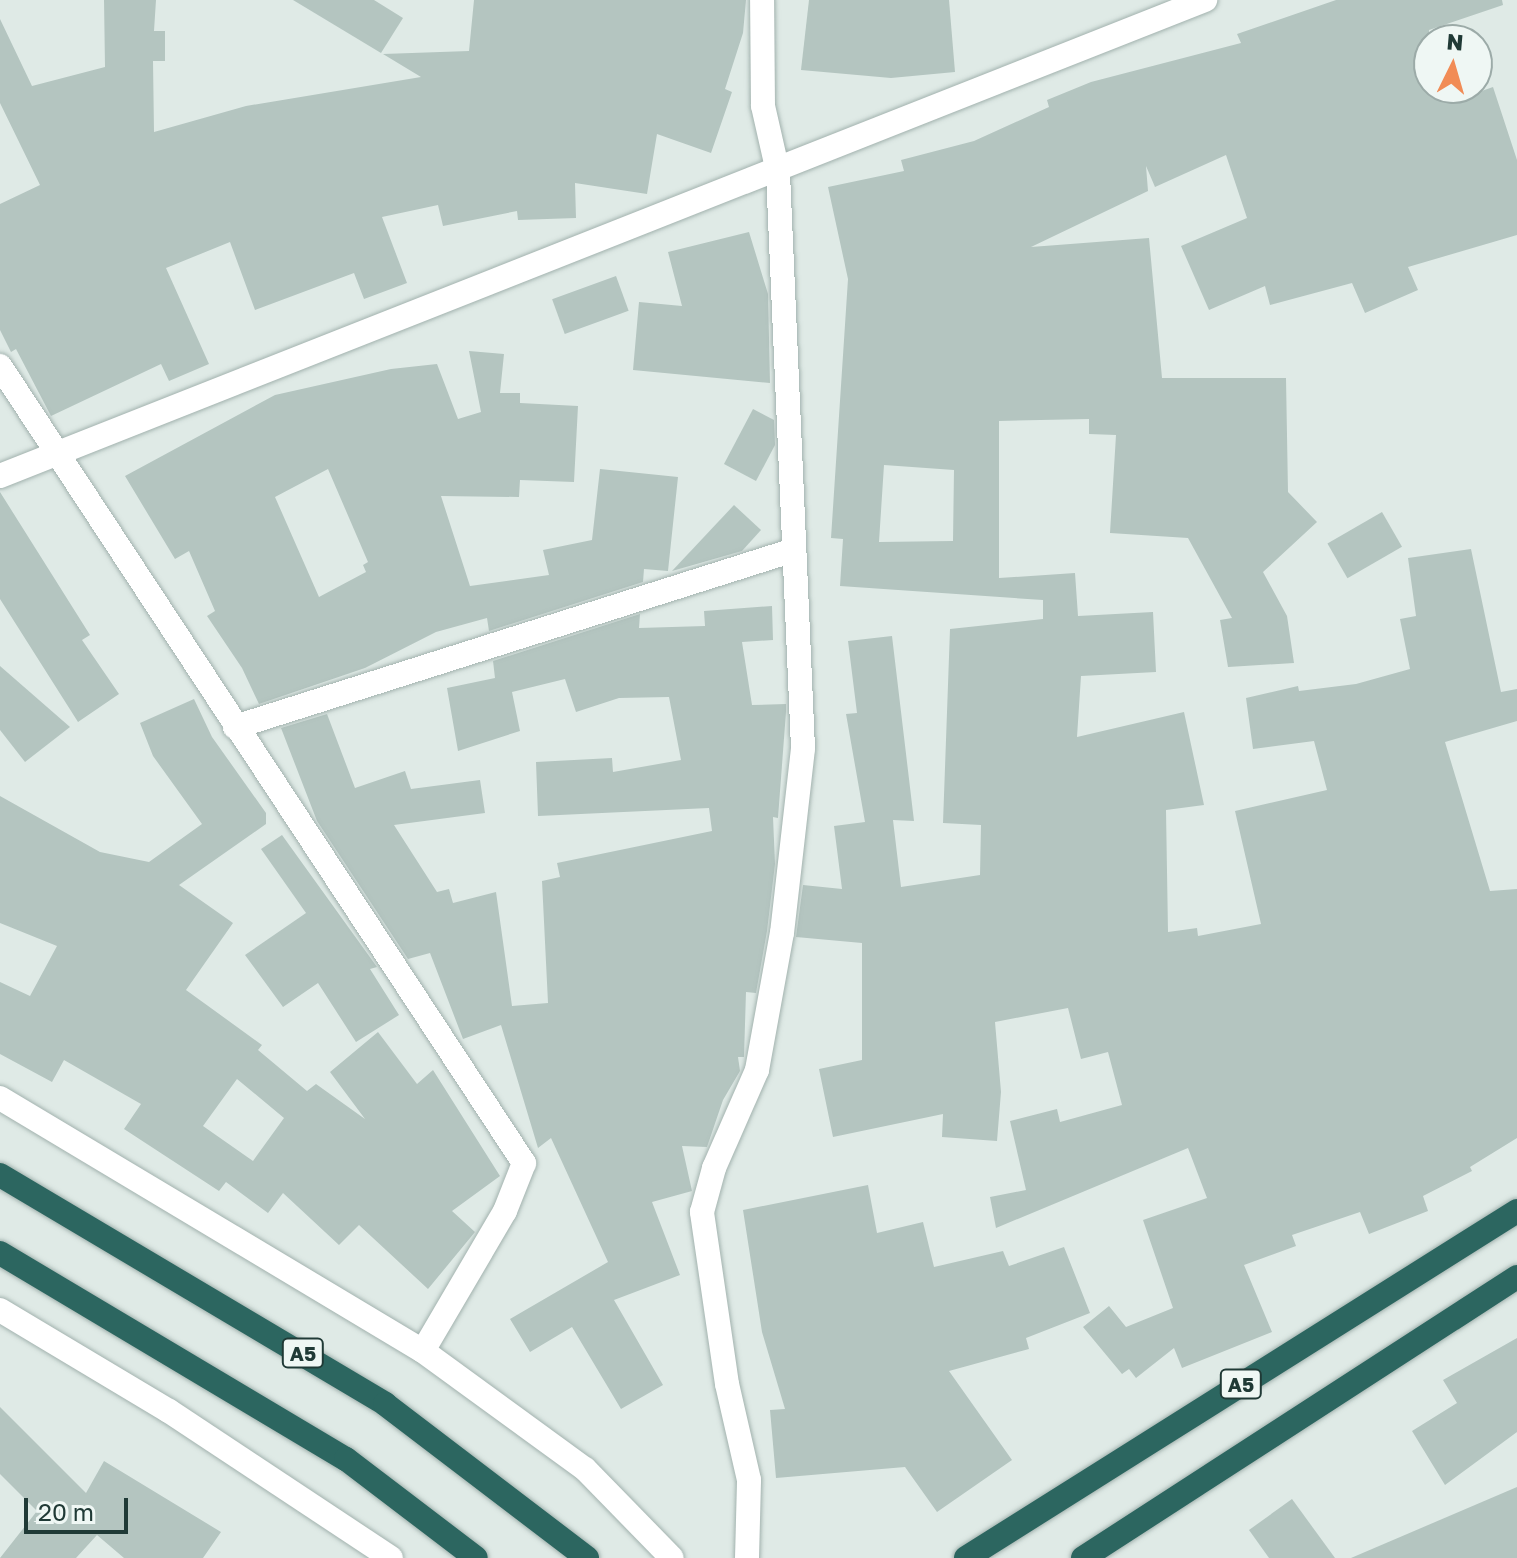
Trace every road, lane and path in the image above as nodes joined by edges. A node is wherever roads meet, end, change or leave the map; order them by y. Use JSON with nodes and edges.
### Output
{"nodes":[{"id":1,"x":762,"y":0,"type":"edge"},
{"id":2,"x":1205,"y":0,"type":"edge"},
{"id":3,"x":778,"y":172,"type":"junction"},
{"id":4,"x":0,"y":366,"type":"edge"},
{"id":5,"x":56,"y":453,"type":"junction"},
{"id":6,"x":0,"y":476,"type":"edge"},
{"id":7,"x":791,"y":551,"type":"junction"},
{"id":8,"x":235,"y":727,"type":"junction"},
{"id":9,"x":0,"y":1098,"type":"edge"},
{"id":10,"x":0,"y":1175,"type":"edge"},
{"id":11,"x":1517,"y":1211,"type":"edge"},
{"id":12,"x":0,"y":1253,"type":"edge"},
{"id":13,"x":1517,"y":1277,"type":"edge"},
{"id":14,"x":0,"y":1310,"type":"edge"},
{"id":15,"x":423,"y":1351,"type":"junction"},
{"id":16,"x":391,"y":1558,"type":"edge"},
{"id":17,"x":476,"y":1558,"type":"edge"},
{"id":18,"x":587,"y":1558,"type":"edge"},
{"id":19,"x":672,"y":1558,"type":"edge"},
{"id":20,"x":747,"y":1558,"type":"edge"},
{"id":21,"x":966,"y":1558,"type":"edge"},
{"id":22,"x":1083,"y":1558,"type":"edge"}],
"edges":[{"from":1,"to":3,"type":"street"},
{"from":2,"to":3,"type":"street"},
{"from":3,"to":5,"type":"street"},
{"from":3,"to":7,"type":"street"},
{"from":4,"to":5,"type":"street"},
{"from":5,"to":6,"type":"street"},
{"from":5,"to":8,"type":"street"},
{"from":7,"to":8,"type":"street"},
{"from":7,"to":20,"type":"street"},
{"from":8,"to":15,"type":"street"},
{"from":9,"to":15,"type":"street"},
{"from":10,"to":18,"type":"highway","number":"A5"},
{"from":11,"to":21,"type":"highway","number":"A5"},
{"from":12,"to":17,"type":"highway"},
{"from":13,"to":22,"type":"highway"},
{"from":14,"to":16,"type":"street"},
{"from":15,"to":19,"type":"street"}]}
